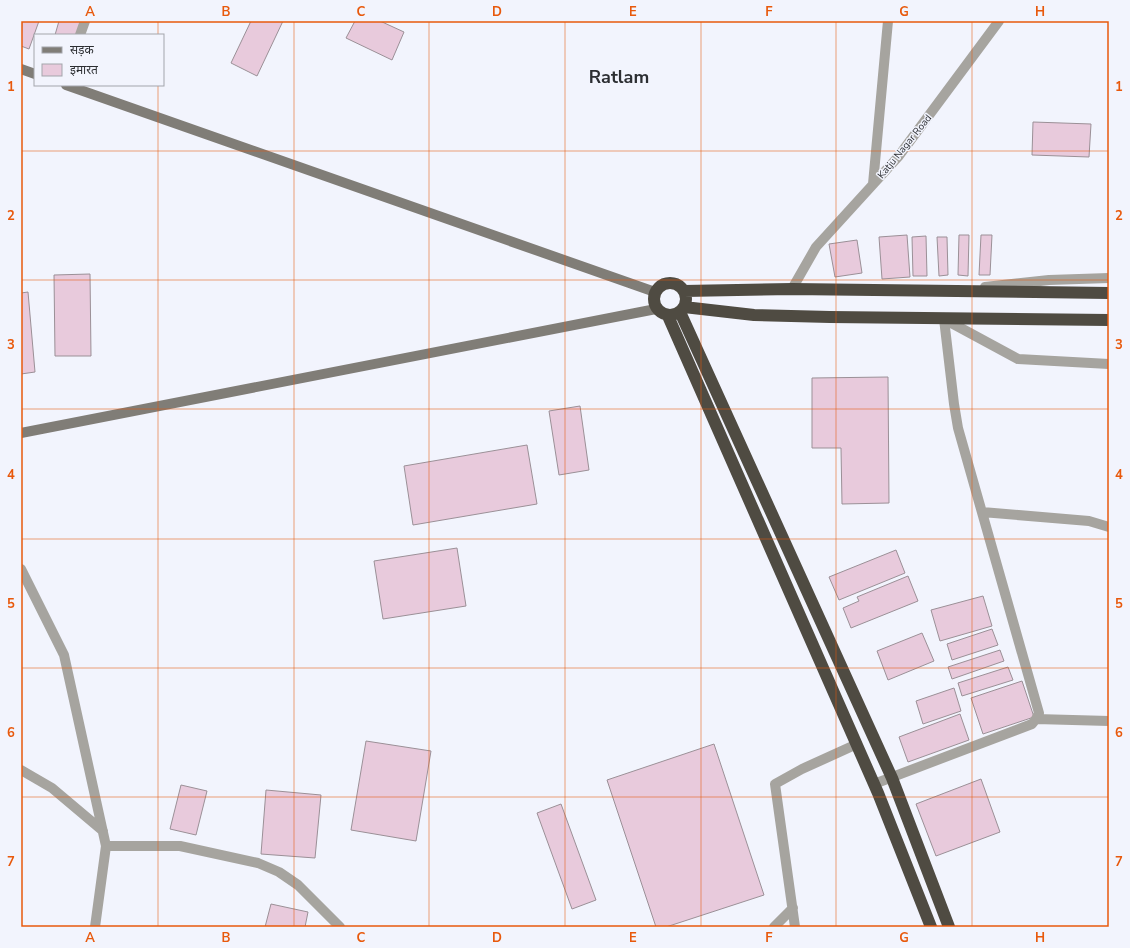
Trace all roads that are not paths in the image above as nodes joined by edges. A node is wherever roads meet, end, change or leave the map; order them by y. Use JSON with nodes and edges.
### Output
{"nodes":[{"id":1,"x":85,"y":21,"type":"edge"},
{"id":2,"x":888,"y":21,"type":"edge"},
{"id":3,"x":999,"y":21,"type":"edge"},
{"id":4,"x":80,"y":34,"type":"edge"},
{"id":5,"x":21,"y":69,"type":"edge"},
{"id":6,"x":34,"y":74,"type":"edge"},
{"id":7,"x":69,"y":86,"type":"edge"},
{"id":8,"x":873,"y":184,"type":"junction"},
{"id":9,"x":1109,"y":278,"type":"edge"},
{"id":10,"x":792,"y":289,"type":"junction"},
{"id":11,"x":684,"y":291,"type":"junction"},
{"id":12,"x":950,"y":291,"type":"junction"},
{"id":13,"x":655,"y":292,"type":"junction"},
{"id":14,"x":1109,"y":293,"type":"edge"},
{"id":15,"x":656,"y":309,"type":"junction"},
{"id":16,"x":682,"y":309,"type":"junction"},
{"id":17,"x":668,"y":316,"type":"junction"},
{"id":18,"x":944,"y":318,"type":"junction"},
{"id":19,"x":1109,"y":320,"type":"edge"},
{"id":20,"x":1109,"y":364,"type":"edge"},
{"id":21,"x":21,"y":433,"type":"edge"},
{"id":22,"x":982,"y":512,"type":"junction"},
{"id":23,"x":1109,"y":527,"type":"edge"},
{"id":24,"x":21,"y":569,"type":"edge"},
{"id":25,"x":1036,"y":719,"type":"junction"},
{"id":26,"x":1109,"y":720,"type":"edge"},
{"id":27,"x":856,"y":744,"type":"junction"},
{"id":28,"x":21,"y":770,"type":"edge"},
{"id":29,"x":892,"y":778,"type":"junction"},
{"id":30,"x":874,"y":784,"type":"junction"},
{"id":31,"x":103,"y":831,"type":"junction"},
{"id":32,"x":106,"y":846,"type":"junction"},
{"id":33,"x":793,"y":908,"type":"junction"},
{"id":34,"x":95,"y":927,"type":"edge"},
{"id":35,"x":340,"y":927,"type":"edge"},
{"id":36,"x":774,"y":927,"type":"edge"},
{"id":37,"x":795,"y":927,"type":"edge"},
{"id":38,"x":931,"y":927,"type":"edge"},
{"id":39,"x":950,"y":927,"type":"edge"}],
"edges":[{"from":1,"to":4,"type":"street"},
{"from":2,"to":8,"type":"street"},
{"from":3,"to":8,"type":"street","name":"Katju Nagar Road"},
{"from":5,"to":6,"type":"main road"},
{"from":7,"to":13,"type":"main road"},
{"from":8,"to":10,"type":"street","name":"Katju Nagar Road"},
{"from":9,"to":12,"type":"street"},
{"from":10,"to":11,"type":"highway"},
{"from":10,"to":12,"type":"highway"},
{"from":11,"to":13,"type":"highway"},
{"from":11,"to":16,"type":"highway"},
{"from":12,"to":14,"type":"highway"},
{"from":13,"to":15,"type":"highway"},
{"from":15,"to":17,"type":"highway"},
{"from":15,"to":21,"type":"main road"},
{"from":16,"to":17,"type":"highway"},
{"from":16,"to":18,"type":"highway"},
{"from":16,"to":29,"type":"highway"},
{"from":17,"to":27,"type":"highway"},
{"from":18,"to":19,"type":"highway"},
{"from":18,"to":20,"type":"street"},
{"from":18,"to":22,"type":"street"},
{"from":22,"to":23,"type":"street"},
{"from":22,"to":25,"type":"street"},
{"from":24,"to":31,"type":"street"},
{"from":25,"to":26,"type":"street"},
{"from":25,"to":29,"type":"street"},
{"from":27,"to":30,"type":"highway"},
{"from":27,"to":33,"type":"street"},
{"from":28,"to":31,"type":"street"},
{"from":29,"to":30,"type":"street"},
{"from":29,"to":39,"type":"highway"},
{"from":30,"to":38,"type":"highway"},
{"from":31,"to":32,"type":"street"},
{"from":32,"to":34,"type":"street"},
{"from":32,"to":35,"type":"street"},
{"from":33,"to":36,"type":"street"},
{"from":33,"to":37,"type":"street"}]}
